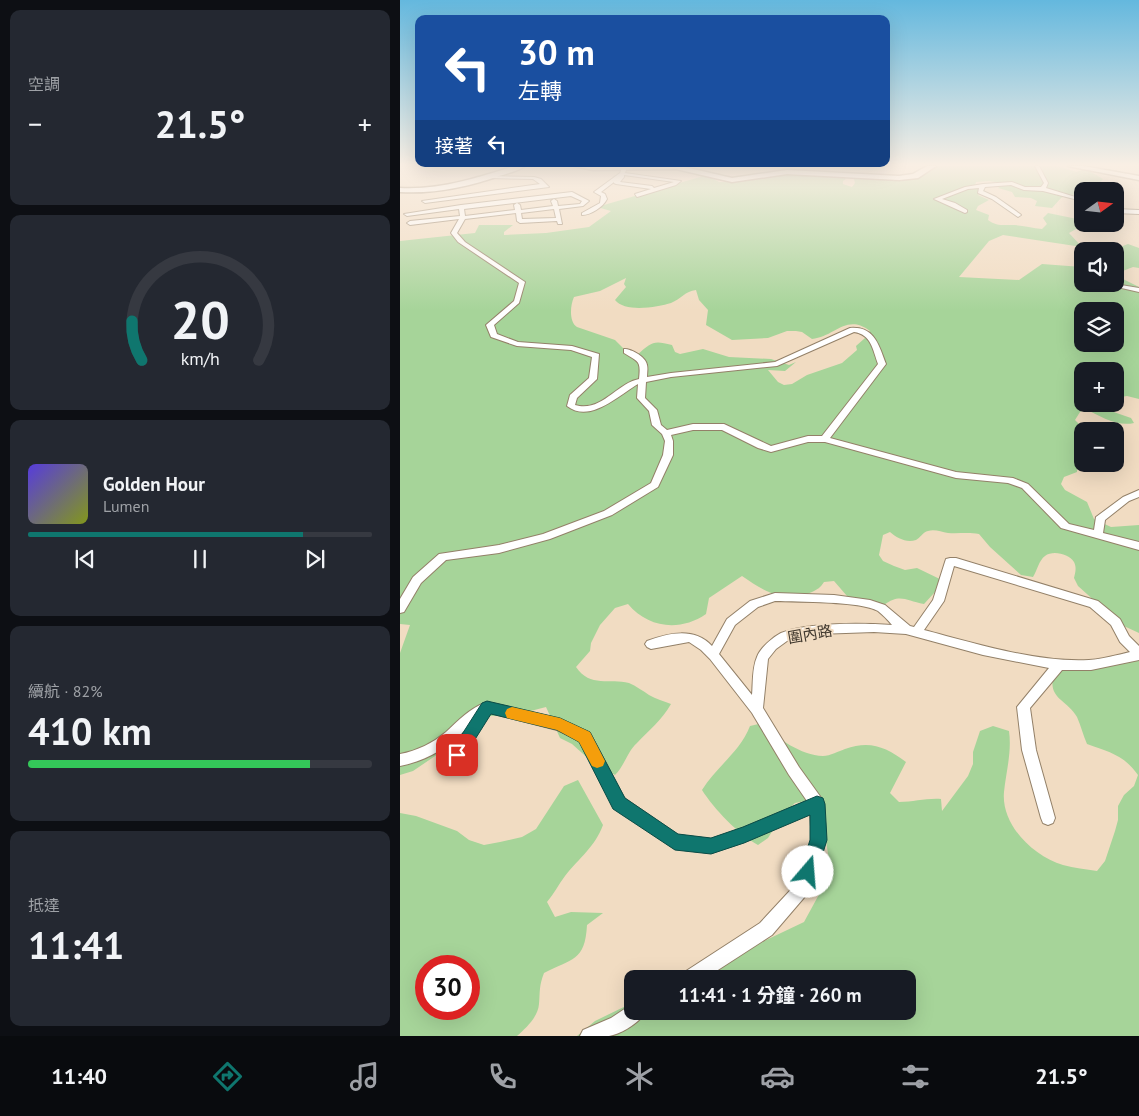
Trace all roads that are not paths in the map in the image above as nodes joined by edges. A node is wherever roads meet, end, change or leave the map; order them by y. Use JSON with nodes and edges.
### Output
{"nodes":[{"id":1,"x":462,"y":214,"type":"edge"},
{"id":2,"x":497,"y":214,"type":"edge"},
{"id":3,"x":519,"y":214,"type":"edge"},
{"id":4,"x":558,"y":214,"type":"edge"},
{"id":5,"x":463,"y":218,"type":"junction"},
{"id":6,"x":410,"y":223,"type":"dead end"},
{"id":7,"x":1124,"y":287,"type":"edge"},
{"id":8,"x":1139,"y":290,"type":"edge"},
{"id":9,"x":627,"y":351,"type":"dead end"},
{"id":10,"x":641,"y":380,"type":"junction"},
{"id":11,"x":666,"y":433,"type":"junction"},
{"id":12,"x":825,"y":439,"type":"junction"},
{"id":13,"x":1139,"y":494,"type":"edge"},
{"id":14,"x":1098,"y":535,"type":"junction"},
{"id":15,"x":1139,"y":546,"type":"edge"},
{"id":16,"x":400,"y":609,"type":"edge"},
{"id":17,"x":911,"y":631,"type":"junction"},
{"id":18,"x":651,"y":644,"type":"dead end"},
{"id":19,"x":1139,"y":654,"type":"edge"},
{"id":20,"x":713,"y":655,"type":"junction"},
{"id":21,"x":1059,"y":665,"type":"junction"},
{"id":22,"x":487,"y":707,"type":"junction"},
{"id":23,"x":757,"y":709,"type":"junction"},
{"id":24,"x":457,"y":755,"type":"dead end"},
{"id":25,"x":400,"y":760,"type":"edge"},
{"id":26,"x":817,"y":804,"type":"junction"},
{"id":27,"x":1048,"y":818,"type":"dead end"},
{"id":28,"x":703,"y":970,"type":"edge"},
{"id":29,"x":624,"y":1019,"type":"edge"},
{"id":30,"x":589,"y":1036,"type":"edge"}],
"edges":[{"from":1,"to":5,"type":"street"},
{"from":2,"to":5,"type":"street"},
{"from":3,"to":4,"type":"street"},
{"from":5,"to":6,"type":"street"},
{"from":5,"to":10,"type":"street"},
{"from":7,"to":8,"type":"street"},
{"from":9,"to":10,"type":"street"},
{"from":10,"to":11,"type":"street"},
{"from":10,"to":12,"type":"street"},
{"from":11,"to":12,"type":"street"},
{"from":11,"to":16,"type":"street"},
{"from":12,"to":14,"type":"street"},
{"from":13,"to":14,"type":"street"},
{"from":14,"to":15,"type":"street"},
{"from":17,"to":19,"type":"street"},
{"from":17,"to":20,"type":"street"},
{"from":17,"to":21,"type":"street","name":"圍內路"},
{"from":17,"to":23,"type":"street","name":"圍內路"},
{"from":18,"to":20,"type":"street"},
{"from":19,"to":21,"type":"street","name":"圍內路"},
{"from":20,"to":23,"type":"street"},
{"from":21,"to":27,"type":"street"},
{"from":22,"to":24,"type":"street"},
{"from":22,"to":25,"type":"street"},
{"from":22,"to":26,"type":"street"},
{"from":23,"to":26,"type":"street"},
{"from":26,"to":28,"type":"street"},
{"from":29,"to":30,"type":"street"}]}
